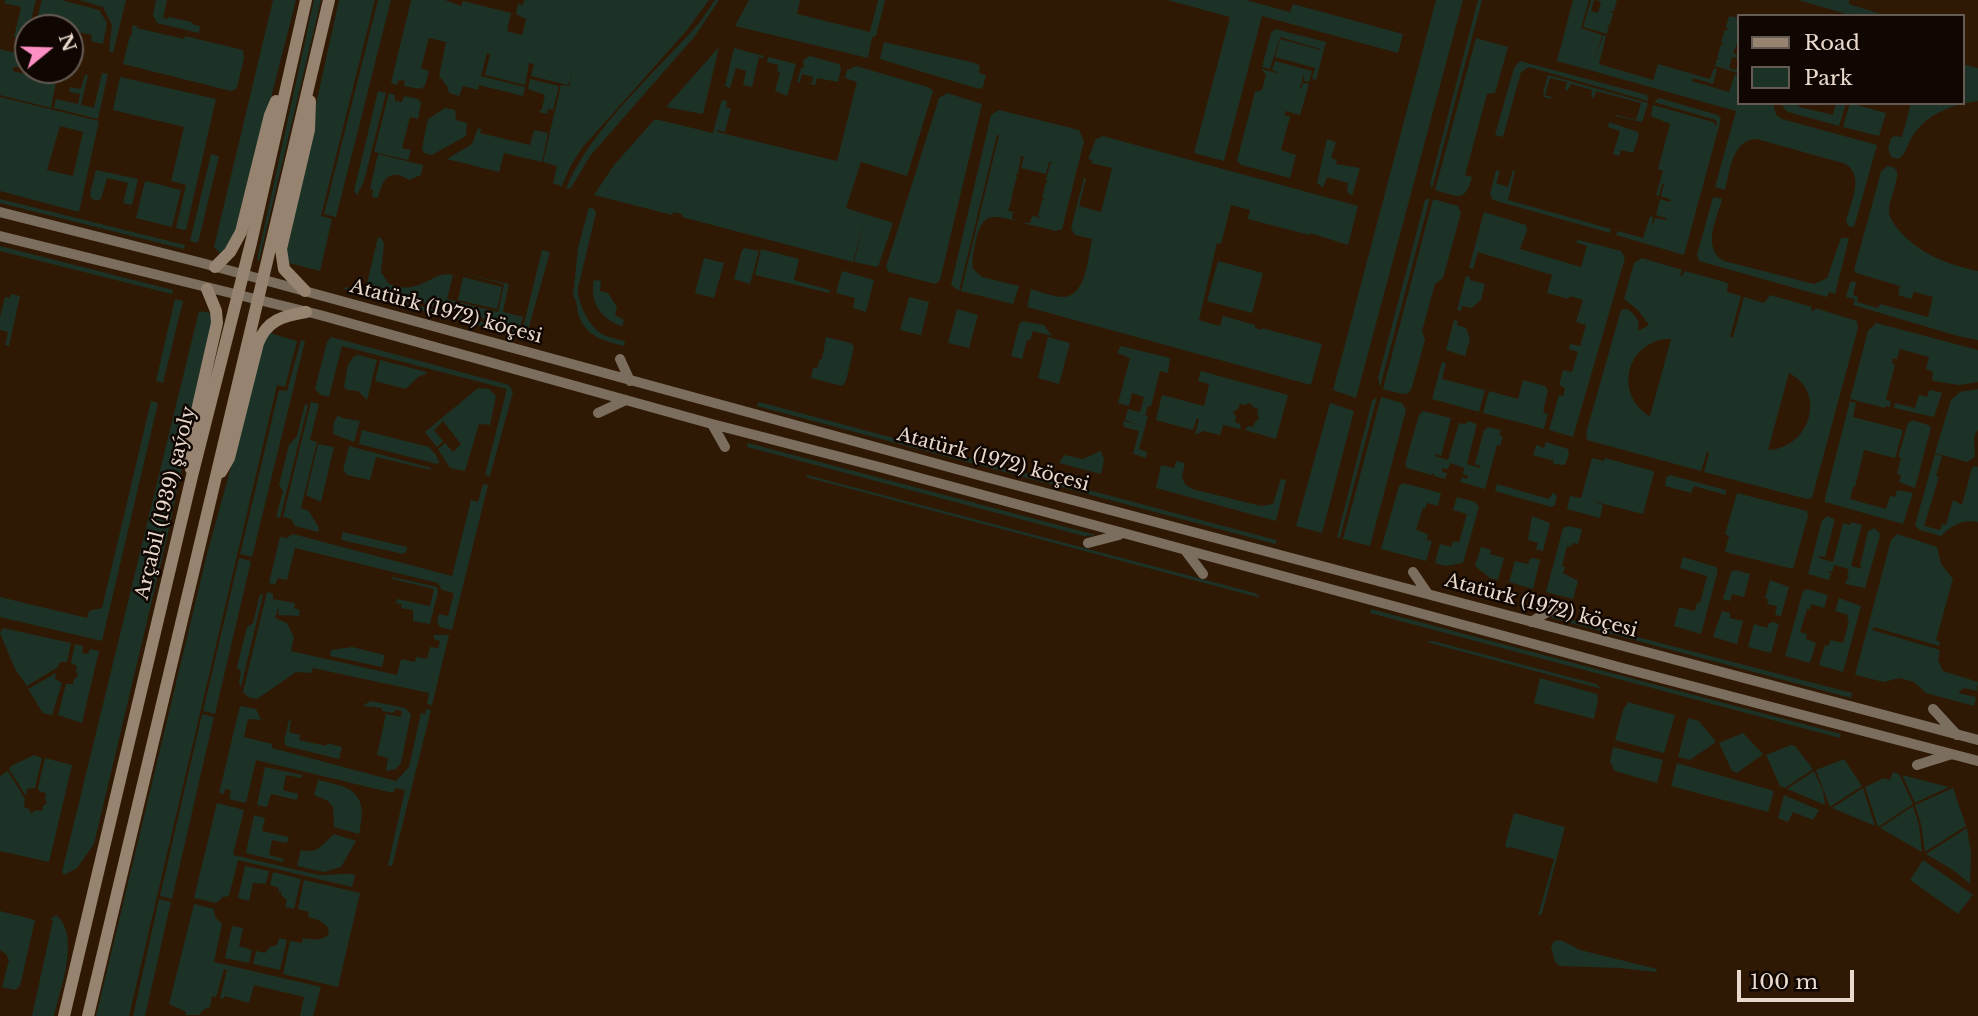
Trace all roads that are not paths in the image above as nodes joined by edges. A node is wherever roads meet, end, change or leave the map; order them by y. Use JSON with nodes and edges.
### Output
{"nodes":[{"id":1,"x":306,"y":0,"type":"edge"},
{"id":2,"x":329,"y":0,"type":"edge"},
{"id":3,"x":289,"y":68,"type":"junction"},
{"id":4,"x":312,"y":70,"type":"junction"},
{"id":5,"x":0,"y":212,"type":"edge"},
{"id":6,"x":0,"y":236,"type":"edge"},
{"id":7,"x":215,"y":267,"type":"junction"},
{"id":8,"x":242,"y":274,"type":"junction"},
{"id":9,"x":263,"y":280,"type":"junction"},
{"id":10,"x":207,"y":289,"type":"junction"},
{"id":11,"x":305,"y":291,"type":"junction"},
{"id":12,"x":236,"y":296,"type":"junction"},
{"id":13,"x":258,"y":301,"type":"junction"},
{"id":14,"x":306,"y":312,"type":"junction"},
{"id":15,"x":620,"y":359,"type":"dead end"},
{"id":16,"x":630,"y":381,"type":"junction"},
{"id":17,"x":626,"y":400,"type":"junction"},
{"id":18,"x":598,"y":413,"type":"dead end"},
{"id":19,"x":712,"y":424,"type":"junction"},
{"id":20,"x":725,"y":447,"type":"dead end"},
{"id":21,"x":192,"y":476,"type":"junction"},
{"id":22,"x":215,"y":481,"type":"junction"},
{"id":23,"x":1122,"y":534,"type":"junction"},
{"id":24,"x":1088,"y":543,"type":"dead end"},
{"id":25,"x":1185,"y":550,"type":"junction"},
{"id":26,"x":1413,"y":572,"type":"dead end"},
{"id":27,"x":1203,"y":574,"type":"dead end"},
{"id":28,"x":1427,"y":594,"type":"junction"},
{"id":29,"x":1554,"y":608,"type":"dead end"},
{"id":30,"x":1531,"y":622,"type":"junction"},
{"id":31,"x":1933,"y":709,"type":"dead end"},
{"id":32,"x":1957,"y":735,"type":"junction"},
{"id":33,"x":1978,"y":740,"type":"edge"},
{"id":34,"x":1952,"y":754,"type":"junction"},
{"id":35,"x":1978,"y":761,"type":"edge"},
{"id":36,"x":1917,"y":765,"type":"dead end"},
{"id":37,"x":64,"y":1016,"type":"edge"},
{"id":38,"x":88,"y":1016,"type":"edge"}],
"edges":[{"from":1,"to":3,"type":"main road","name":"Arçabil (1939) şaýoly"},
{"from":2,"to":4,"type":"main road"},
{"from":3,"to":7,"type":"main road"},
{"from":3,"to":8,"type":"main road","name":"Arçabil (1939) şaýoly"},
{"from":4,"to":9,"type":"main road"},
{"from":4,"to":11,"type":"main road"},
{"from":5,"to":7,"type":"main road","name":"Atatürk (1972) köçesi"},
{"from":6,"to":10,"type":"main road","name":"Atatürk (1972) köçesi"},
{"from":7,"to":8,"type":"main road","name":"Atatürk (1972) köçesi"},
{"from":8,"to":9,"type":"main road","name":"Atatürk (1972) köçesi"},
{"from":8,"to":12,"type":"main road","name":"Arçabil (1939) şaýoly"},
{"from":9,"to":11,"type":"main road","name":"Atatürk (1972) köçesi"},
{"from":9,"to":13,"type":"main road"},
{"from":10,"to":12,"type":"main road","name":"Atatürk (1972) köçesi"},
{"from":10,"to":21,"type":"main road"},
{"from":11,"to":16,"type":"main road","name":"Atatürk (1972) köçesi"},
{"from":12,"to":13,"type":"main road","name":"Atatürk (1972) köçesi"},
{"from":12,"to":21,"type":"main road","name":"Arçabil (1939) şaýoly"},
{"from":13,"to":14,"type":"main road","name":"Atatürk (1972) köçesi"},
{"from":13,"to":22,"type":"main road"},
{"from":14,"to":17,"type":"main road","name":"Atatürk (1972) köçesi"},
{"from":14,"to":22,"type":"main road"},
{"from":15,"to":16,"type":"main road"},
{"from":16,"to":28,"type":"main road","name":"Atatürk (1972) köçesi"},
{"from":17,"to":18,"type":"main road"},
{"from":17,"to":19,"type":"main road","name":"Atatürk (1972) köçesi"},
{"from":19,"to":20,"type":"main road"},
{"from":19,"to":23,"type":"main road","name":"Atatürk (1972) köçesi"},
{"from":21,"to":37,"type":"main road","name":"Arçabil (1939) şaýoly"},
{"from":22,"to":38,"type":"main road"},
{"from":23,"to":24,"type":"main road"},
{"from":23,"to":25,"type":"main road","name":"Atatürk (1972) köçesi"},
{"from":25,"to":27,"type":"main road"},
{"from":25,"to":34,"type":"main road","name":"Atatürk (1972) köçesi"},
{"from":26,"to":28,"type":"main road"},
{"from":28,"to":30,"type":"main road","name":"Atatürk (1972) köçesi"},
{"from":29,"to":30,"type":"main road"},
{"from":30,"to":32,"type":"main road","name":"Atatürk (1972) köçesi"},
{"from":31,"to":32,"type":"main road"},
{"from":32,"to":33,"type":"main road","name":"Atatürk (1972) köçesi"},
{"from":34,"to":35,"type":"main road","name":"Atatürk (1972) köçesi"},
{"from":34,"to":36,"type":"main road"}]}
